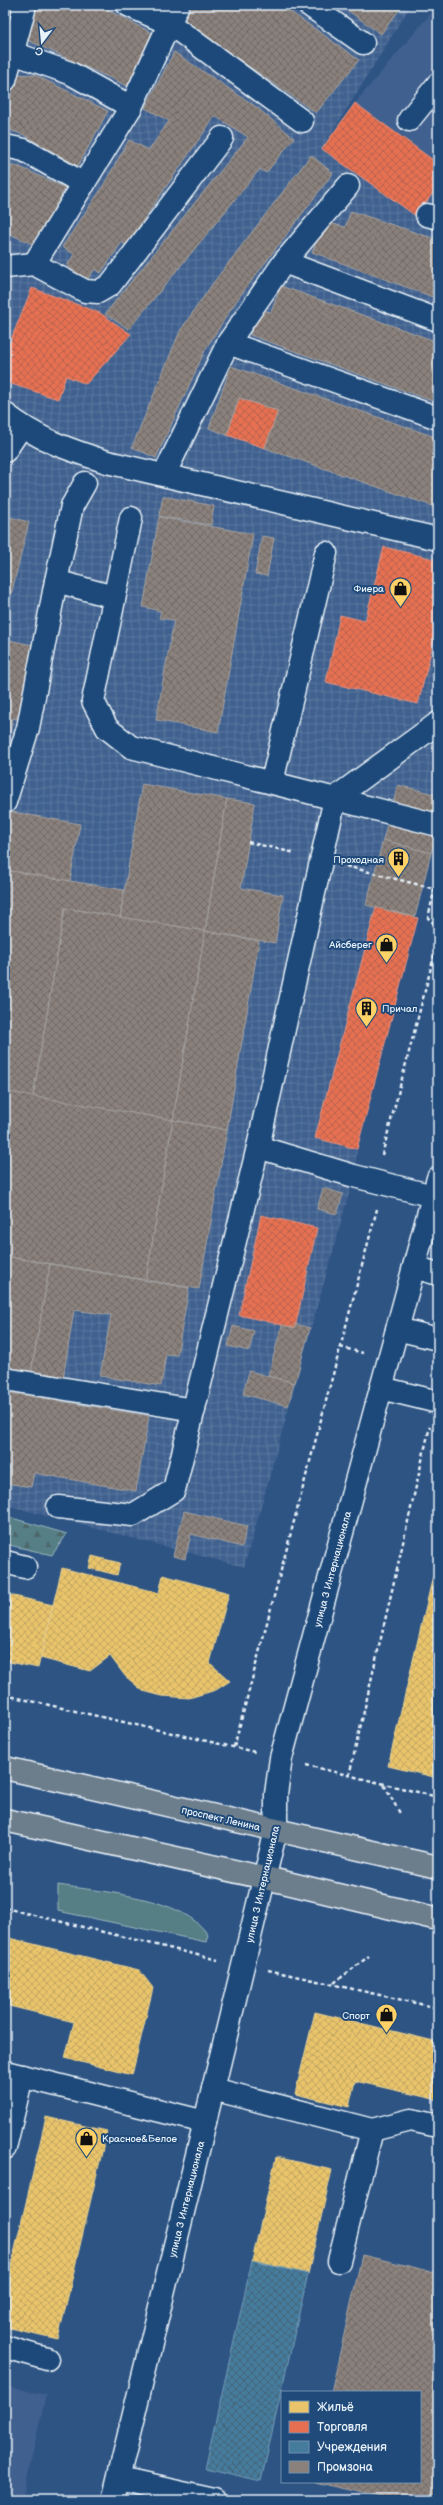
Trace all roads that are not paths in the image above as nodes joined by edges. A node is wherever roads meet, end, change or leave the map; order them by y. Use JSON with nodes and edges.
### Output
{"nodes":[{"id":1,"x":22,"y":5,"type":"edge"},
{"id":2,"x":128,"y":5,"type":"edge"},
{"id":3,"x":309,"y":5,"type":"edge"},
{"id":4,"x":174,"y":15,"type":"edge"},
{"id":5,"x":363,"y":43,"type":"dead end"},
{"id":6,"x":13,"y":53,"type":"junction"},
{"id":7,"x":5,"y":80,"type":"edge"},
{"id":8,"x":438,"y":84,"type":"edge"},
{"id":9,"x":131,"y":107,"type":"junction"},
{"id":10,"x":409,"y":120,"type":"dead end"},
{"id":11,"x":302,"y":121,"type":"dead end"},
{"id":12,"x":222,"y":138,"type":"dead end"},
{"id":13,"x":5,"y":146,"type":"edge"},
{"id":14,"x":84,"y":184,"type":"junction"},
{"id":15,"x":348,"y":186,"type":"dead end"},
{"id":16,"x":284,"y":262,"type":"junction"},
{"id":17,"x":34,"y":264,"type":"junction"},
{"id":18,"x":5,"y":267,"type":"edge"},
{"id":19,"x":438,"y":320,"type":"edge"},
{"id":20,"x":228,"y":343,"type":"junction"},
{"id":21,"x":438,"y":418,"type":"edge"},
{"id":22,"x":13,"y":420,"type":"edge"},
{"id":23,"x":5,"y":451,"type":"edge"},
{"id":24,"x":164,"y":475,"type":"junction"},
{"id":25,"x":85,"y":483,"type":"dead end"},
{"id":26,"x":131,"y":518,"type":"dead end"},
{"id":27,"x":438,"y":539,"type":"edge"},
{"id":28,"x":326,"y":553,"type":"dead end"},
{"id":29,"x":56,"y":580,"type":"junction"},
{"id":30,"x":114,"y":597,"type":"junction"},
{"id":31,"x":438,"y":723,"type":"edge"},
{"id":32,"x":272,"y":782,"type":"junction"},
{"id":33,"x":335,"y":798,"type":"junction"},
{"id":34,"x":5,"y":802,"type":"edge"},
{"id":35,"x":438,"y":825,"type":"edge"},
{"id":36,"x":258,"y":1147,"type":"junction"},
{"id":37,"x":436,"y":1187,"type":"edge"},
{"id":38,"x":414,"y":1267,"type":"junction"},
{"id":39,"x":438,"y":1274,"type":"edge"},
{"id":40,"x":397,"y":1328,"type":"junction"},
{"id":41,"x":438,"y":1339,"type":"edge"},
{"id":42,"x":5,"y":1379,"type":"edge"},
{"id":43,"x":381,"y":1388,"type":"junction"},
{"id":44,"x":437,"y":1402,"type":"edge"},
{"id":45,"x":194,"y":1410,"type":"junction"},
{"id":46,"x":58,"y":1507,"type":"dead end"},
{"id":47,"x":5,"y":1768,"type":"edge"},
{"id":48,"x":5,"y":1820,"type":"edge"},
{"id":49,"x":276,"y":1830,"type":"junction"},
{"id":50,"x":438,"y":1867,"type":"edge"},
{"id":51,"x":264,"y":1878,"type":"junction"},
{"id":52,"x":438,"y":1919,"type":"edge"},
{"id":53,"x":14,"y":2074,"type":"edge"},
{"id":54,"x":213,"y":2089,"type":"junction"},
{"id":55,"x":205,"y":2122,"type":"junction"},
{"id":56,"x":438,"y":2126,"type":"edge"},
{"id":57,"x":372,"y":2130,"type":"junction"},
{"id":58,"x":5,"y":2148,"type":"edge"},
{"id":59,"x":339,"y":2261,"type":"dead end"},
{"id":60,"x":5,"y":2347,"type":"edge"},
{"id":61,"x":47,"y":2359,"type":"dead end"},
{"id":62,"x":119,"y":2478,"type":"junction"},
{"id":63,"x":113,"y":2500,"type":"edge"},
{"id":64,"x":214,"y":2500,"type":"edge"}],
"edges":[{"from":1,"to":6,"type":"street"},
{"from":2,"to":4,"type":"street"},
{"from":3,"to":5,"type":"street"},
{"from":4,"to":9,"type":"street"},
{"from":4,"to":11,"type":"street"},
{"from":6,"to":7,"type":"street"},
{"from":6,"to":9,"type":"street"},
{"from":8,"to":10,"type":"street"},
{"from":9,"to":14,"type":"street"},
{"from":12,"to":17,"type":"street"},
{"from":13,"to":14,"type":"street"},
{"from":14,"to":17,"type":"street"},
{"from":15,"to":16,"type":"street"},
{"from":16,"to":19,"type":"street"},
{"from":16,"to":20,"type":"street"},
{"from":17,"to":18,"type":"street"},
{"from":20,"to":21,"type":"street"},
{"from":20,"to":24,"type":"street"},
{"from":22,"to":23,"type":"street"},
{"from":22,"to":24,"type":"street"},
{"from":24,"to":27,"type":"street"},
{"from":25,"to":29,"type":"street"},
{"from":26,"to":30,"type":"street"},
{"from":28,"to":32,"type":"street"},
{"from":29,"to":30,"type":"street"},
{"from":29,"to":34,"type":"street"},
{"from":30,"to":32,"type":"street"},
{"from":31,"to":33,"type":"street"},
{"from":32,"to":33,"type":"street"},
{"from":33,"to":35,"type":"street"},
{"from":33,"to":36,"type":"street"},
{"from":36,"to":37,"type":"street"},
{"from":36,"to":45,"type":"street"},
{"from":37,"to":38,"type":"street","name":"улица 3 Интернационала"},
{"from":38,"to":39,"type":"street"},
{"from":38,"to":40,"type":"street","name":"улица 3 Интернационала"},
{"from":40,"to":41,"type":"street"},
{"from":40,"to":43,"type":"street","name":"улица 3 Интернационала"},
{"from":42,"to":45,"type":"street"},
{"from":43,"to":44,"type":"street"},
{"from":43,"to":49,"type":"street","name":"улица 3 Интернационала"},
{"from":45,"to":46,"type":"street"},
{"from":47,"to":49,"type":"main road","name":"проспект Ленина"},
{"from":48,"to":51,"type":"main road"},
{"from":49,"to":50,"type":"main road","name":"проспект Ленина"},
{"from":49,"to":51,"type":"street","name":"улица 3 Интернационала"},
{"from":51,"to":52,"type":"main road"},
{"from":51,"to":54,"type":"street","name":"улица 3 Интернационала"},
{"from":53,"to":55,"type":"street"},
{"from":53,"to":58,"type":"street"},
{"from":54,"to":55,"type":"street","name":"улица 3 Интернационала"},
{"from":54,"to":57,"type":"street"},
{"from":55,"to":62,"type":"street","name":"улица 3 Интернационала"},
{"from":56,"to":57,"type":"street"},
{"from":57,"to":59,"type":"street"},
{"from":60,"to":61,"type":"street"},
{"from":62,"to":63,"type":"street","name":"улица 3 Интернационала"},
{"from":62,"to":64,"type":"street"}]}
